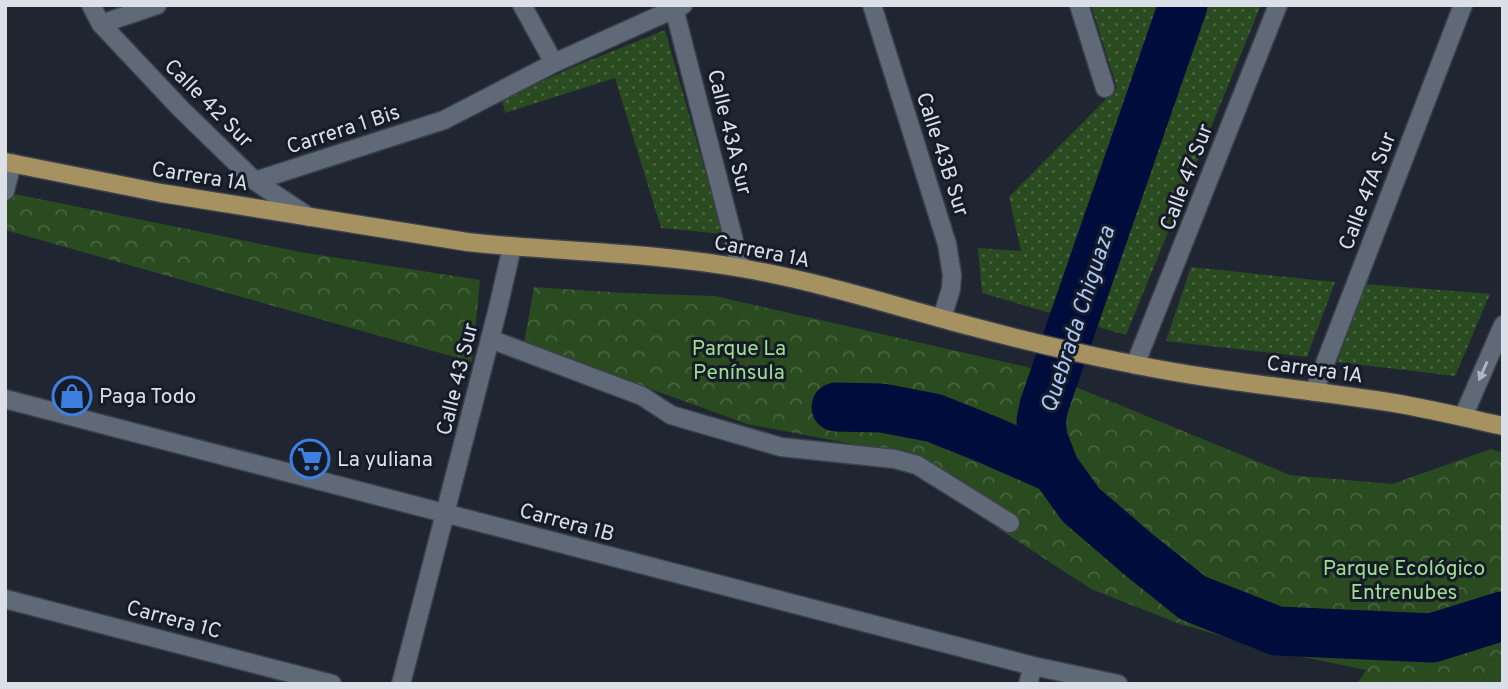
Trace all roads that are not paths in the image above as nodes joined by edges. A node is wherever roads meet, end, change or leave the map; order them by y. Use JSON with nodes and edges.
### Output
{"nodes":[{"id":1,"x":90,"y":5,"type":"edge"},
{"id":2,"x":157,"y":5,"type":"edge"},
{"id":3,"x":522,"y":5,"type":"edge"},
{"id":4,"x":872,"y":5,"type":"edge"},
{"id":5,"x":1079,"y":5,"type":"edge"},
{"id":6,"x":1278,"y":5,"type":"edge"},
{"id":7,"x":1463,"y":5,"type":"edge"},
{"id":8,"x":679,"y":7,"type":"edge"},
{"id":9,"x":101,"y":24,"type":"junction"},
{"id":10,"x":554,"y":63,"type":"junction"},
{"id":11,"x":1105,"y":88,"type":"dead end"},
{"id":12,"x":9,"y":162,"type":"edge"},
{"id":13,"x":255,"y":181,"type":"junction"},
{"id":14,"x":5,"y":191,"type":"edge"},
{"id":15,"x":309,"y":216,"type":"junction"},
{"id":16,"x":512,"y":247,"type":"junction"},
{"id":17,"x":741,"y":268,"type":"junction"},
{"id":18,"x":942,"y":318,"type":"junction"},
{"id":19,"x":1503,"y":325,"type":"edge"},
{"id":20,"x":490,"y":339,"type":"junction"},
{"id":21,"x":1135,"y":365,"type":"junction"},
{"id":22,"x":1314,"y":392,"type":"junction"},
{"id":23,"x":5,"y":399,"type":"edge"},
{"id":24,"x":1462,"y":417,"type":"junction"},
{"id":25,"x":1503,"y":426,"type":"edge"},
{"id":26,"x":445,"y":514,"type":"junction"},
{"id":27,"x":1010,"y":523,"type":"dead end"},
{"id":28,"x":5,"y":598,"type":"edge"},
{"id":29,"x":1030,"y":675,"type":"edge"},
{"id":30,"x":332,"y":684,"type":"edge"},
{"id":31,"x":401,"y":684,"type":"edge"},
{"id":32,"x":1118,"y":684,"type":"edge"}],
"edges":[{"from":1,"to":9,"type":"street","name":"Calle 42 Sur"},
{"from":2,"to":9,"type":"street"},
{"from":3,"to":10,"type":"street"},
{"from":4,"to":18,"type":"street","name":"Calle 43B Sur"},
{"from":5,"to":11,"type":"street"},
{"from":6,"to":21,"type":"street","name":"Calle 47 Sur"},
{"from":7,"to":22,"type":"street","name":"Calle 47A Sur"},
{"from":8,"to":10,"type":"street"},
{"from":8,"to":17,"type":"street","name":"Calle 43A Sur"},
{"from":9,"to":13,"type":"street","name":"Calle 42 Sur"},
{"from":10,"to":13,"type":"street","name":"Carrera 1 Bis"},
{"from":12,"to":14,"type":"street"},
{"from":12,"to":15,"type":"main road","name":"Carrera 1A"},
{"from":13,"to":15,"type":"street","name":"Calle 42 Sur"},
{"from":15,"to":16,"type":"main road","name":"Carrera 1A"},
{"from":16,"to":17,"type":"main road","name":"Carrera 1A"},
{"from":16,"to":20,"type":"street","name":"Calle 43 Sur"},
{"from":17,"to":18,"type":"main road","name":"Carrera 1A"},
{"from":18,"to":21,"type":"main road","name":"Carrera 1A"},
{"from":19,"to":24,"type":"street","one_way":true},
{"from":20,"to":26,"type":"street","name":"Calle 43 Sur"},
{"from":20,"to":27,"type":"street"},
{"from":21,"to":22,"type":"main road","name":"Carrera 1A"},
{"from":22,"to":24,"type":"main road","name":"Carrera 1A"},
{"from":23,"to":26,"type":"street","name":"Carrera 1B"},
{"from":24,"to":25,"type":"main road","name":"Carrera 1A"},
{"from":26,"to":29,"type":"street","name":"Carrera 1B"},
{"from":26,"to":31,"type":"street","name":"Calle 43 Sur"},
{"from":28,"to":30,"type":"street","name":"Carrera 1C"},
{"from":29,"to":32,"type":"street","name":"Carrera 1B"}]}
